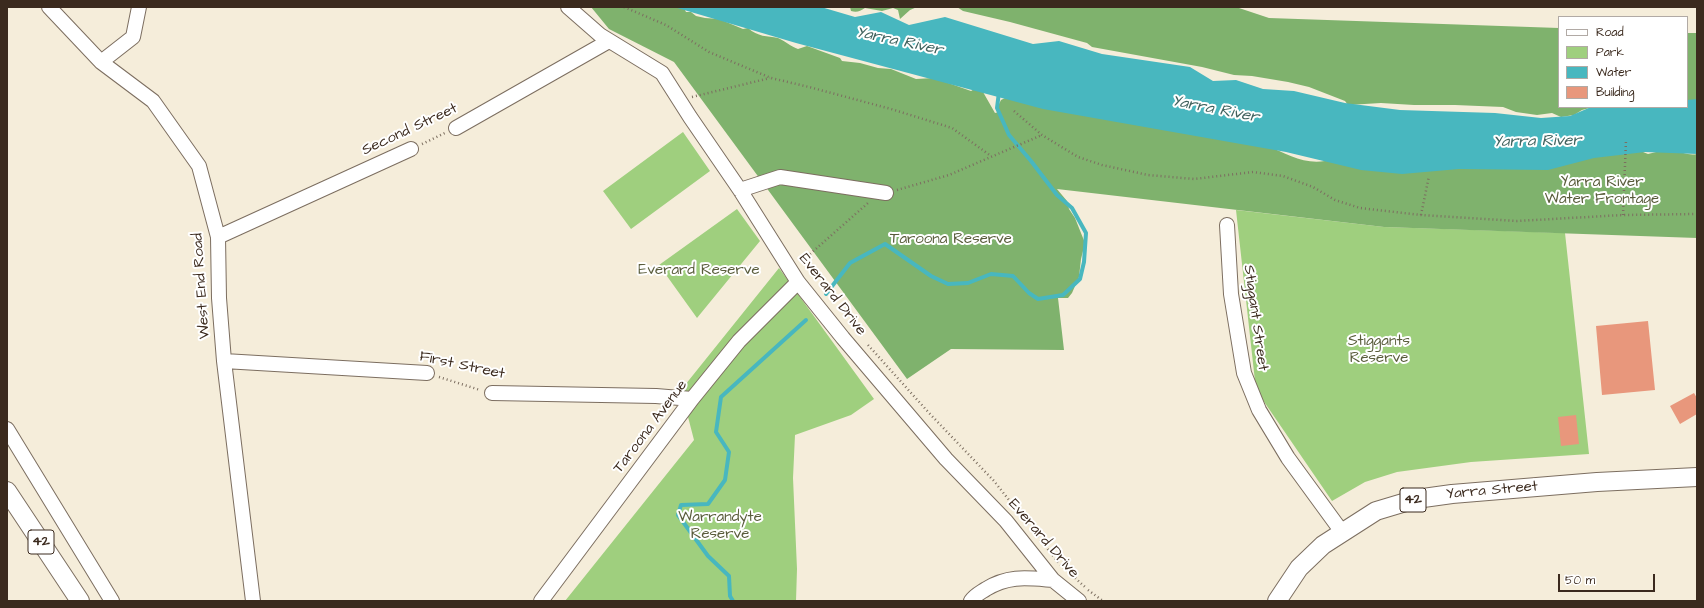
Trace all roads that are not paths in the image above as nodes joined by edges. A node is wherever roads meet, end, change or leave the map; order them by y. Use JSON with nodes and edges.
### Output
{"nodes":[{"id":1,"x":48,"y":7,"type":"edge"},
{"id":2,"x":140,"y":7,"type":"edge"},
{"id":3,"x":568,"y":7,"type":"edge"},
{"id":4,"x":609,"y":41,"type":"junction"},
{"id":5,"x":102,"y":62,"type":"junction"},
{"id":6,"x":456,"y":128,"type":"road end"},
{"id":7,"x":411,"y":149,"type":"road end"},
{"id":8,"x":740,"y":190,"type":"junction"},
{"id":9,"x":883,"y":193,"type":"road end"},
{"id":10,"x":1227,"y":224,"type":"dead end"},
{"id":11,"x":218,"y":237,"type":"junction"},
{"id":12,"x":795,"y":277,"type":"junction"},
{"id":13,"x":224,"y":361,"type":"junction"},
{"id":14,"x":427,"y":373,"type":"road end"},
{"id":15,"x":492,"y":393,"type":"road end"},
{"id":16,"x":692,"y":399,"type":"junction"},
{"id":17,"x":7,"y":429,"type":"edge"},
{"id":18,"x":1697,"y":476,"type":"edge"},
{"id":19,"x":7,"y":491,"type":"edge"},
{"id":20,"x":1342,"y":532,"type":"junction"},
{"id":21,"x":1054,"y":580,"type":"junction"},
{"id":22,"x":78,"y":599,"type":"edge"},
{"id":23,"x":112,"y":601,"type":"edge"},
{"id":24,"x":253,"y":601,"type":"edge"},
{"id":25,"x":541,"y":601,"type":"edge"},
{"id":26,"x":971,"y":601,"type":"edge"},
{"id":27,"x":1079,"y":601,"type":"edge"},
{"id":28,"x":1277,"y":601,"type":"edge"}],
"edges":[{"from":1,"to":5,"type":"street","name":"West End Road"},
{"from":2,"to":5,"type":"street"},
{"from":3,"to":4,"type":"street","name":"Everard Drive"},
{"from":4,"to":6,"type":"street","name":"Second Street"},
{"from":4,"to":8,"type":"street","name":"Everard Drive"},
{"from":5,"to":11,"type":"street","name":"West End Road"},
{"from":7,"to":11,"type":"street","name":"Second Street"},
{"from":8,"to":9,"type":"street"},
{"from":8,"to":12,"type":"street","name":"Everard Drive"},
{"from":10,"to":20,"type":"street","name":"Stiggant Street"},
{"from":11,"to":13,"type":"street","name":"West End Road"},
{"from":12,"to":16,"type":"street","name":"Taroona Avenue"},
{"from":12,"to":21,"type":"street","name":"Everard Drive"},
{"from":13,"to":14,"type":"street","name":"First Street"},
{"from":13,"to":24,"type":"street","name":"West End Road"},
{"from":15,"to":16,"type":"street","name":"First Street"},
{"from":16,"to":25,"type":"street","name":"Taroona Avenue"},
{"from":17,"to":23,"type":"street"},
{"from":18,"to":20,"type":"main road","name":"Yarra Street","number":"42"},
{"from":19,"to":22,"type":"main road","number":"42"},
{"from":20,"to":28,"type":"main road","name":"Yarra Street","number":"42"},
{"from":21,"to":26,"type":"street"},
{"from":21,"to":27,"type":"street","name":"Everard Drive"}]}
